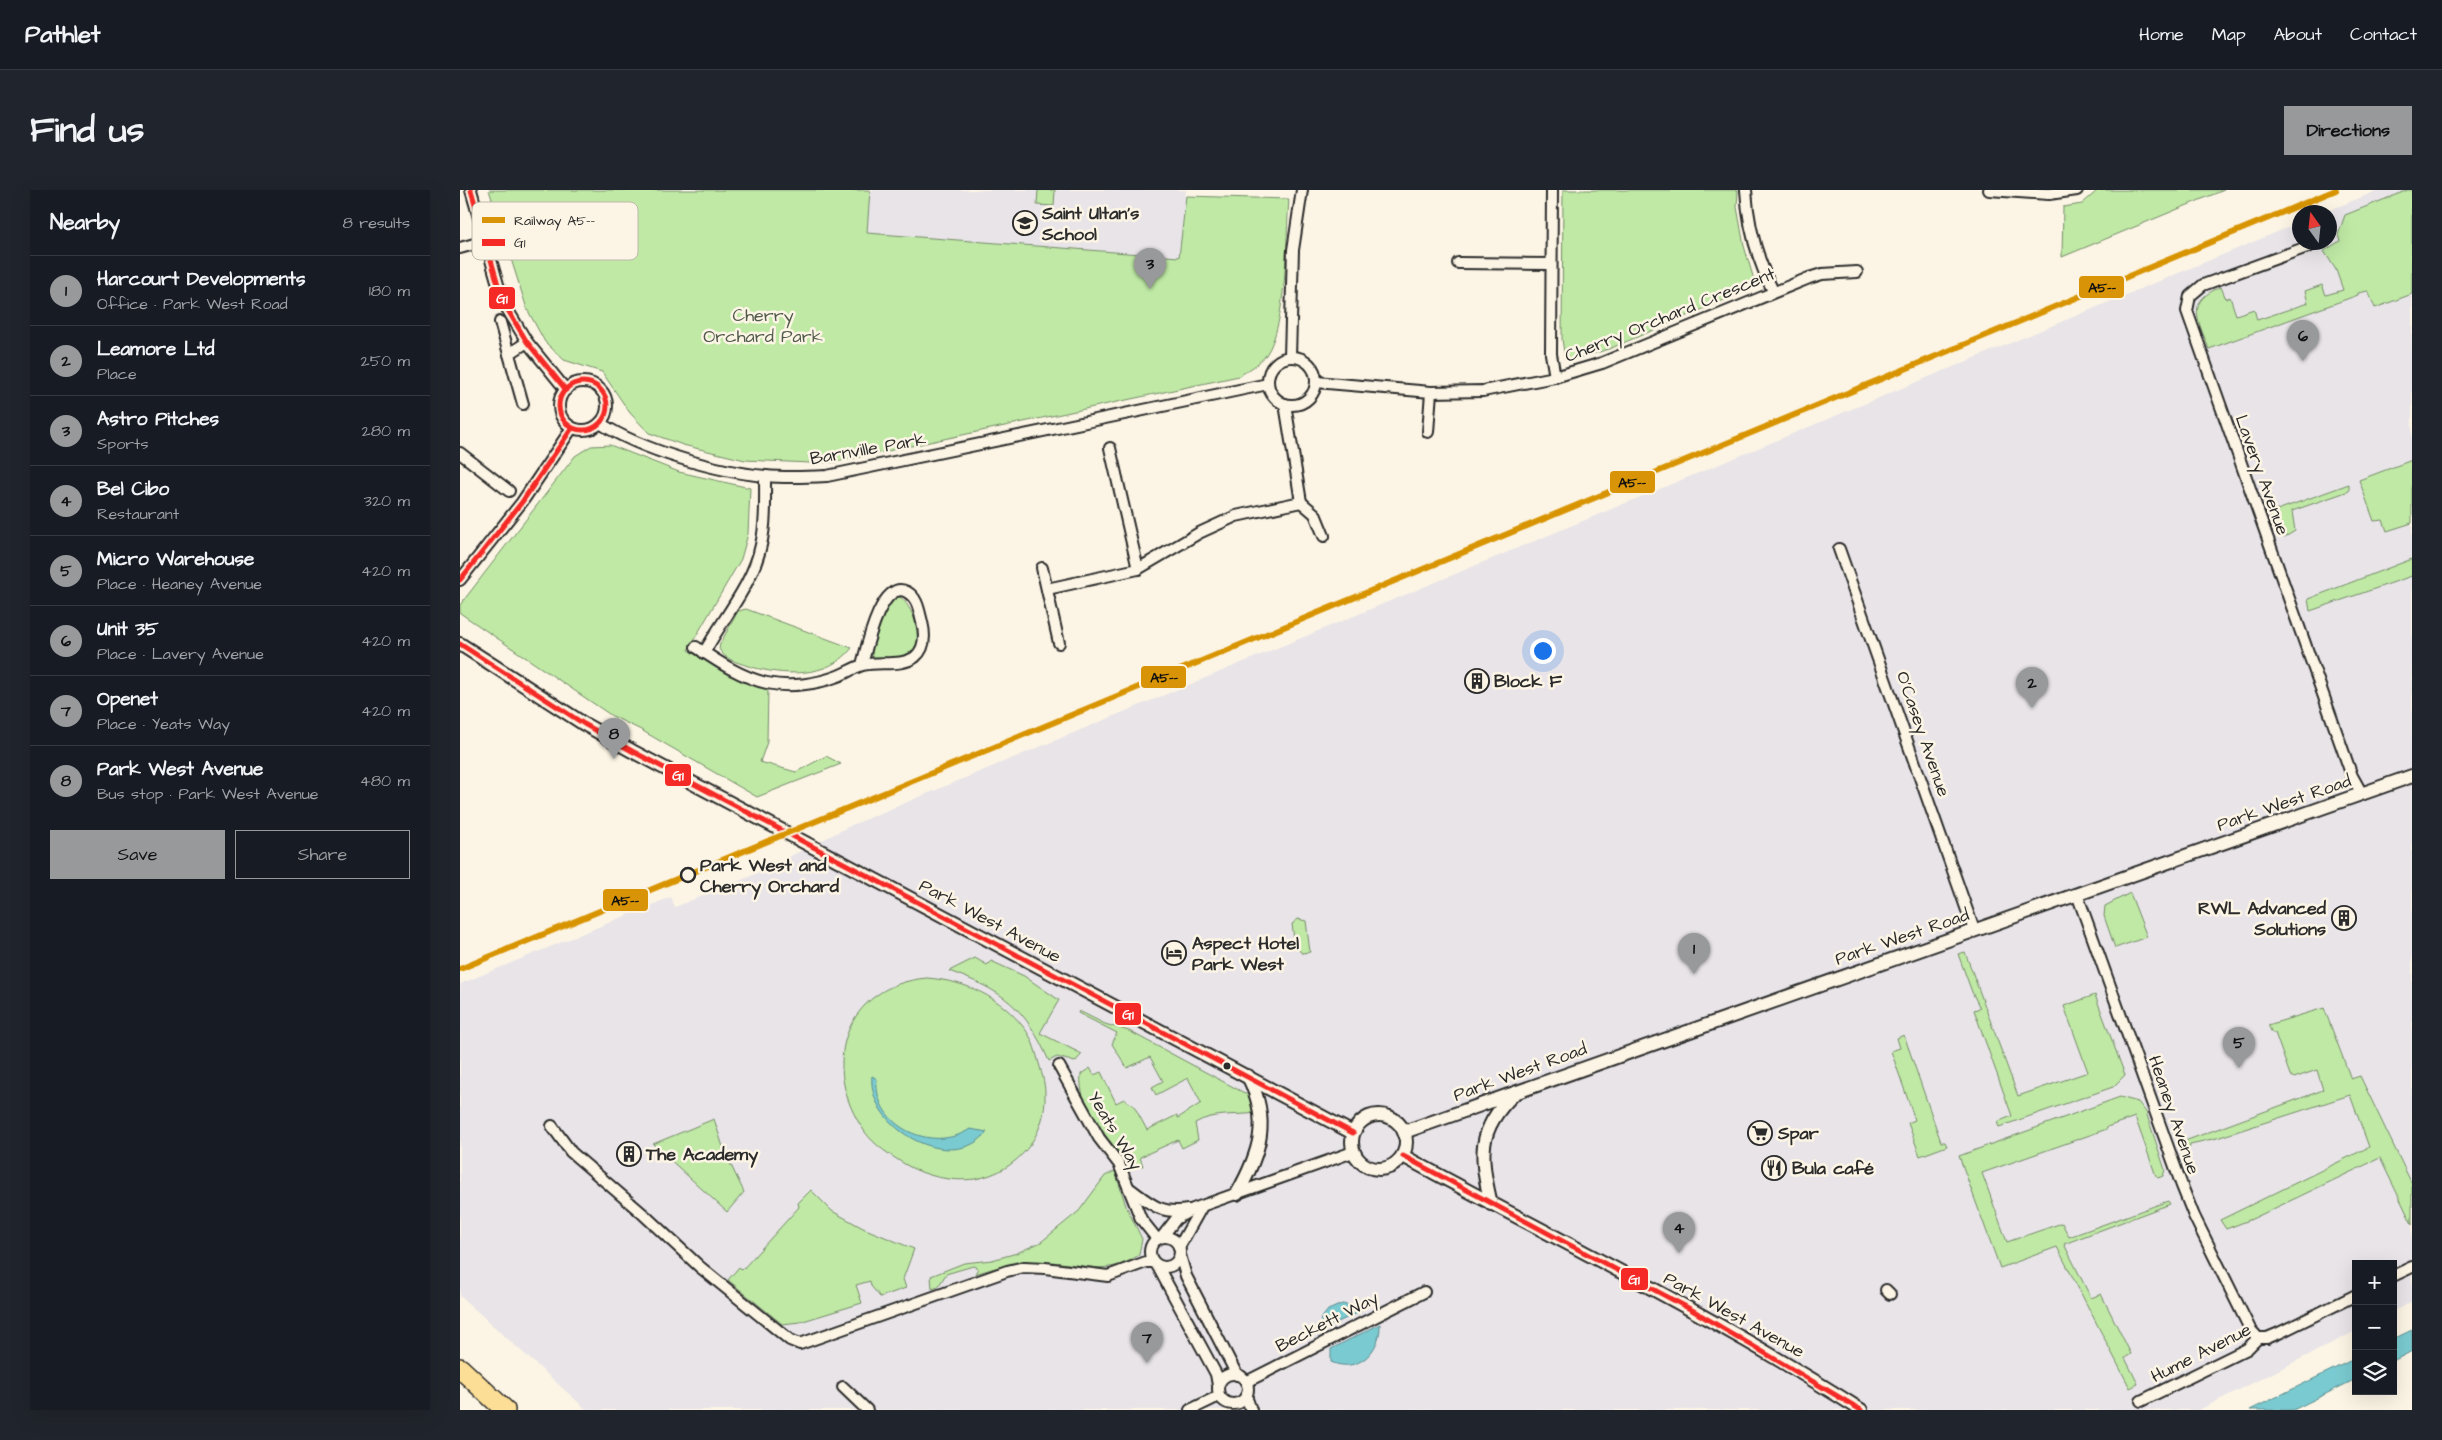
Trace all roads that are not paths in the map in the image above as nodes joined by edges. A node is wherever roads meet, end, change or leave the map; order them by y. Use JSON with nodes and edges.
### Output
{"nodes":[{"id":1,"x":1302,"y":190,"type":"edge"},
{"id":2,"x":1552,"y":190,"type":"edge"},
{"id":3,"x":1746,"y":190,"type":"edge"},
{"id":4,"x":1989,"y":190,"type":"edge"},
{"id":5,"x":2077,"y":190,"type":"edge"},
{"id":6,"x":472,"y":244,"type":"edge"},
{"id":7,"x":460,"y":248,"type":"edge"},
{"id":8,"x":2299,"y":250,"type":"edge"},
{"id":9,"x":491,"y":260,"type":"edge"},
{"id":10,"x":1458,"y":263,"type":"dead end"},
{"id":11,"x":1551,"y":264,"type":"junction"},
{"id":12,"x":1858,"y":272,"type":"dead end"},
{"id":13,"x":1773,"y":291,"type":"junction"},
{"id":14,"x":500,"y":322,"type":"dead end"},
{"id":15,"x":527,"y":342,"type":"junction"},
{"id":16,"x":509,"y":354,"type":"junction"},
{"id":17,"x":1290,"y":356,"type":"junction"},
{"id":18,"x":1555,"y":377,"type":"junction"},
{"id":19,"x":1316,"y":382,"type":"junction"},
{"id":20,"x":1268,"y":384,"type":"junction"},
{"id":21,"x":566,"y":390,"type":"junction"},
{"id":22,"x":1431,"y":392,"type":"junction"},
{"id":23,"x":523,"y":404,"type":"dead end"},
{"id":24,"x":1286,"y":404,"type":"junction"},
{"id":25,"x":600,"y":423,"type":"junction"},
{"id":26,"x":572,"y":428,"type":"junction"},
{"id":27,"x":1428,"y":432,"type":"dead end"},
{"id":28,"x":1110,"y":448,"type":"dead end"},
{"id":29,"x":460,"y":454,"type":"edge"},
{"id":30,"x":765,"y":476,"type":"junction"},
{"id":31,"x":509,"y":491,"type":"dead end"},
{"id":32,"x":1301,"y":502,"type":"junction"},
{"id":33,"x":1324,"y":536,"type":"dead end"},
{"id":34,"x":1839,"y":549,"type":"dead end"},
{"id":35,"x":1042,"y":568,"type":"dead end"},
{"id":36,"x":1138,"y":570,"type":"junction"},
{"id":37,"x":460,"y":580,"type":"edge"},
{"id":38,"x":1047,"y":589,"type":"junction"},
{"id":39,"x":1059,"y":643,"type":"dead end"},
{"id":40,"x":460,"y":644,"type":"edge"},
{"id":41,"x":862,"y":665,"type":"junction"},
{"id":42,"x":2412,"y":776,"type":"edge"},
{"id":43,"x":2362,"y":794,"type":"junction"},
{"id":44,"x":2077,"y":894,"type":"junction"},
{"id":45,"x":1974,"y":930,"type":"junction"},
{"id":46,"x":1059,"y":1066,"type":"dead end"},
{"id":47,"x":1248,"y":1076,"type":"junction"},
{"id":48,"x":1516,"y":1092,"type":"junction"},
{"id":49,"x":552,"y":1126,"type":"dead end"},
{"id":50,"x":1404,"y":1132,"type":"junction"},
{"id":51,"x":1353,"y":1133,"type":"junction"},
{"id":52,"x":1353,"y":1152,"type":"junction"},
{"id":53,"x":1403,"y":1156,"type":"junction"},
{"id":54,"x":1129,"y":1188,"type":"junction"},
{"id":55,"x":1236,"y":1194,"type":"junction"},
{"id":56,"x":1491,"y":1204,"type":"junction"},
{"id":57,"x":1197,"y":1208,"type":"junction"},
{"id":58,"x":1159,"y":1238,"type":"junction"},
{"id":59,"x":1179,"y":1251,"type":"junction"},
{"id":60,"x":1155,"y":1263,"type":"junction"},
{"id":61,"x":2412,"y":1267,"type":"edge"},
{"id":62,"x":2397,"y":1274,"type":"edge"},
{"id":63,"x":1424,"y":1292,"type":"dead end"},
{"id":64,"x":2352,"y":1297,"type":"edge"},
{"id":65,"x":2258,"y":1338,"type":"junction"},
{"id":66,"x":460,"y":1368,"type":"edge"},
{"id":67,"x":1236,"y":1375,"type":"junction"},
{"id":68,"x":1246,"y":1382,"type":"junction"},
{"id":69,"x":1218,"y":1385,"type":"junction"},
{"id":70,"x":843,"y":1387,"type":"dead end"},
{"id":71,"x":1246,"y":1396,"type":"junction"},
{"id":72,"x":1222,"y":1399,"type":"junction"},
{"id":73,"x":2141,"y":1401,"type":"dead end"},
{"id":74,"x":505,"y":1410,"type":"edge"},
{"id":75,"x":867,"y":1410,"type":"edge"},
{"id":76,"x":1190,"y":1410,"type":"edge"},
{"id":77,"x":1233,"y":1410,"type":"edge"},
{"id":78,"x":1251,"y":1410,"type":"edge"},
{"id":79,"x":1861,"y":1410,"type":"edge"}],
"edges":[{"from":1,"to":17,"type":"street"},
{"from":2,"to":11,"type":"street"},
{"from":3,"to":13,"type":"street"},
{"from":4,"to":5,"type":"street"},
{"from":6,"to":7,"type":"street"},
{"from":8,"to":43,"type":"street","name":"Lavery Avenue"},
{"from":9,"to":15,"type":"street"},
{"from":10,"to":11,"type":"street"},
{"from":11,"to":18,"type":"street"},
{"from":12,"to":13,"type":"street","name":"Cherry Orchard Crescent"},
{"from":13,"to":18,"type":"street","name":"Cherry Orchard Crescent"},
{"from":14,"to":16,"type":"street"},
{"from":15,"to":16,"type":"street"},
{"from":15,"to":21,"type":"street"},
{"from":16,"to":23,"type":"street"},
{"from":17,"to":19,"type":"street"},
{"from":17,"to":20,"type":"street"},
{"from":18,"to":22,"type":"street","name":"Cherry Orchard Crescent"},
{"from":19,"to":22,"type":"street","name":"Cherry Orchard Crescent"},
{"from":19,"to":24,"type":"street"},
{"from":20,"to":24,"type":"street"},
{"from":20,"to":30,"type":"street","name":"Barnville Park"},
{"from":21,"to":25,"type":"street"},
{"from":21,"to":26,"type":"street"},
{"from":22,"to":27,"type":"street"},
{"from":24,"to":32,"type":"street"},
{"from":25,"to":26,"type":"street"},
{"from":25,"to":30,"type":"street","name":"Barnville Park"},
{"from":26,"to":37,"type":"street"},
{"from":28,"to":36,"type":"street"},
{"from":29,"to":31,"type":"street"},
{"from":30,"to":41,"type":"street"},
{"from":32,"to":33,"type":"street"},
{"from":32,"to":36,"type":"street"},
{"from":34,"to":45,"type":"street","name":"O'Casey Avenue"},
{"from":35,"to":38,"type":"street"},
{"from":36,"to":38,"type":"street"},
{"from":38,"to":39,"type":"street"},
{"from":40,"to":47,"type":"street","name":"Park West Avenue"},
{"from":41,"to":41,"type":"street"},
{"from":42,"to":43,"type":"street","name":"Park West Road"},
{"from":43,"to":44,"type":"street","name":"Park West Road"},
{"from":44,"to":45,"type":"street","name":"Park West Road"},
{"from":44,"to":65,"type":"street","name":"Heaney Avenue"},
{"from":45,"to":48,"type":"street","name":"Park West Road"},
{"from":46,"to":54,"type":"street","name":"Yeats Way"},
{"from":47,"to":51,"type":"street","name":"Park West Avenue"},
{"from":47,"to":55,"type":"street"},
{"from":48,"to":50,"type":"street","name":"Park West Road"},
{"from":48,"to":56,"type":"street"},
{"from":49,"to":60,"type":"street"},
{"from":50,"to":51,"type":"street"},
{"from":50,"to":53,"type":"street"},
{"from":51,"to":52,"type":"street"},
{"from":52,"to":53,"type":"street"},
{"from":52,"to":55,"type":"street"},
{"from":53,"to":56,"type":"street","name":"Park West Avenue"},
{"from":54,"to":57,"type":"street"},
{"from":54,"to":58,"type":"street","name":"Yeats Way"},
{"from":55,"to":57,"type":"street"},
{"from":56,"to":79,"type":"street","name":"Park West Avenue"},
{"from":57,"to":58,"type":"street"},
{"from":57,"to":59,"type":"street"},
{"from":58,"to":59,"type":"street"},
{"from":58,"to":60,"type":"street"},
{"from":59,"to":60,"type":"street"},
{"from":59,"to":67,"type":"street"},
{"from":60,"to":69,"type":"street"},
{"from":61,"to":62,"type":"street"},
{"from":63,"to":68,"type":"street","name":"Beckett Way"},
{"from":64,"to":65,"type":"street","name":"Hume Avenue"},
{"from":65,"to":73,"type":"street","name":"Hume Avenue"},
{"from":66,"to":74,"type":"highway"},
{"from":67,"to":68,"type":"street"},
{"from":67,"to":69,"type":"street"},
{"from":68,"to":71,"type":"street"},
{"from":69,"to":72,"type":"street"},
{"from":70,"to":75,"type":"street"},
{"from":71,"to":72,"type":"street"},
{"from":71,"to":78,"type":"street"},
{"from":72,"to":76,"type":"street"},
{"from":72,"to":77,"type":"street"}]}
